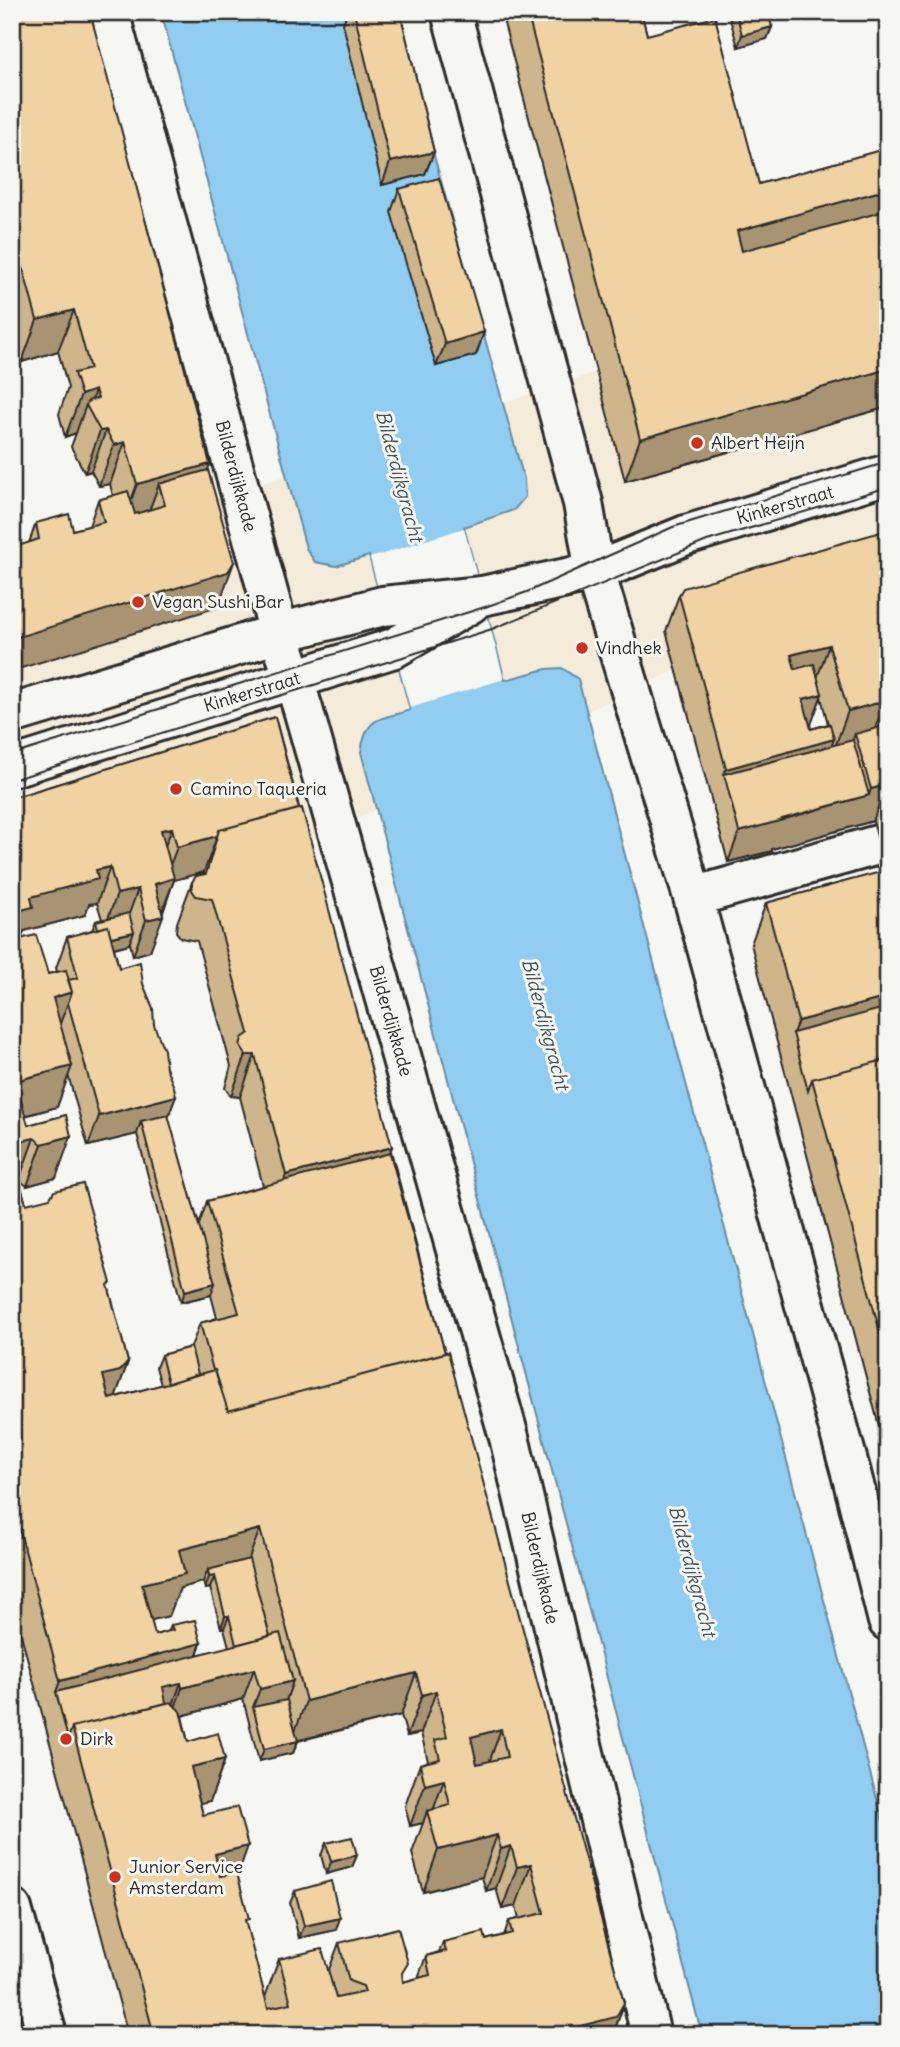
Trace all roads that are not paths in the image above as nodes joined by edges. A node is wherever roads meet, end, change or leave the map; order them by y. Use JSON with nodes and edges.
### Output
{"nodes":[{"id":1,"x":109,"y":12,"type":"edge"},
{"id":2,"x":451,"y":12,"type":"edge"},
{"id":3,"x":888,"y":474,"type":"edge"},
{"id":4,"x":595,"y":572,"type":"junction"},
{"id":5,"x":482,"y":596,"type":"junction"},
{"id":6,"x":279,"y":633,"type":"junction"},
{"id":7,"x":293,"y":678,"type":"junction"},
{"id":8,"x":12,"y":714,"type":"edge"},
{"id":9,"x":12,"y":767,"type":"edge"},
{"id":10,"x":881,"y":844,"type":"dead end"},
{"id":11,"x":694,"y":897,"type":"junction"},
{"id":12,"x":888,"y":1621,"type":"edge"},
{"id":13,"x":12,"y":1909,"type":"edge"},
{"id":14,"x":47,"y":2035,"type":"edge"},
{"id":15,"x":651,"y":2035,"type":"edge"}],
"edges":[{"from":1,"to":6,"type":"street","name":"Bilderdijkkade"},
{"from":2,"to":4,"type":"street"},
{"from":3,"to":4,"type":"street","name":"Kinkerstraat"},
{"from":4,"to":5,"type":"street","name":"Kinkerstraat"},
{"from":4,"to":11,"type":"street"},
{"from":5,"to":6,"type":"street","name":"Kinkerstraat"},
{"from":5,"to":7,"type":"street","name":"Kinkerstraat"},
{"from":6,"to":7,"type":"street","name":"Bilderdijkkade"},
{"from":6,"to":8,"type":"street","name":"Kinkerstraat"},
{"from":7,"to":9,"type":"street","name":"Kinkerstraat"},
{"from":7,"to":15,"type":"street","name":"Bilderdijkkade"},
{"from":10,"to":11,"type":"street"},
{"from":11,"to":12,"type":"street"},
{"from":13,"to":14,"type":"street"}]}
